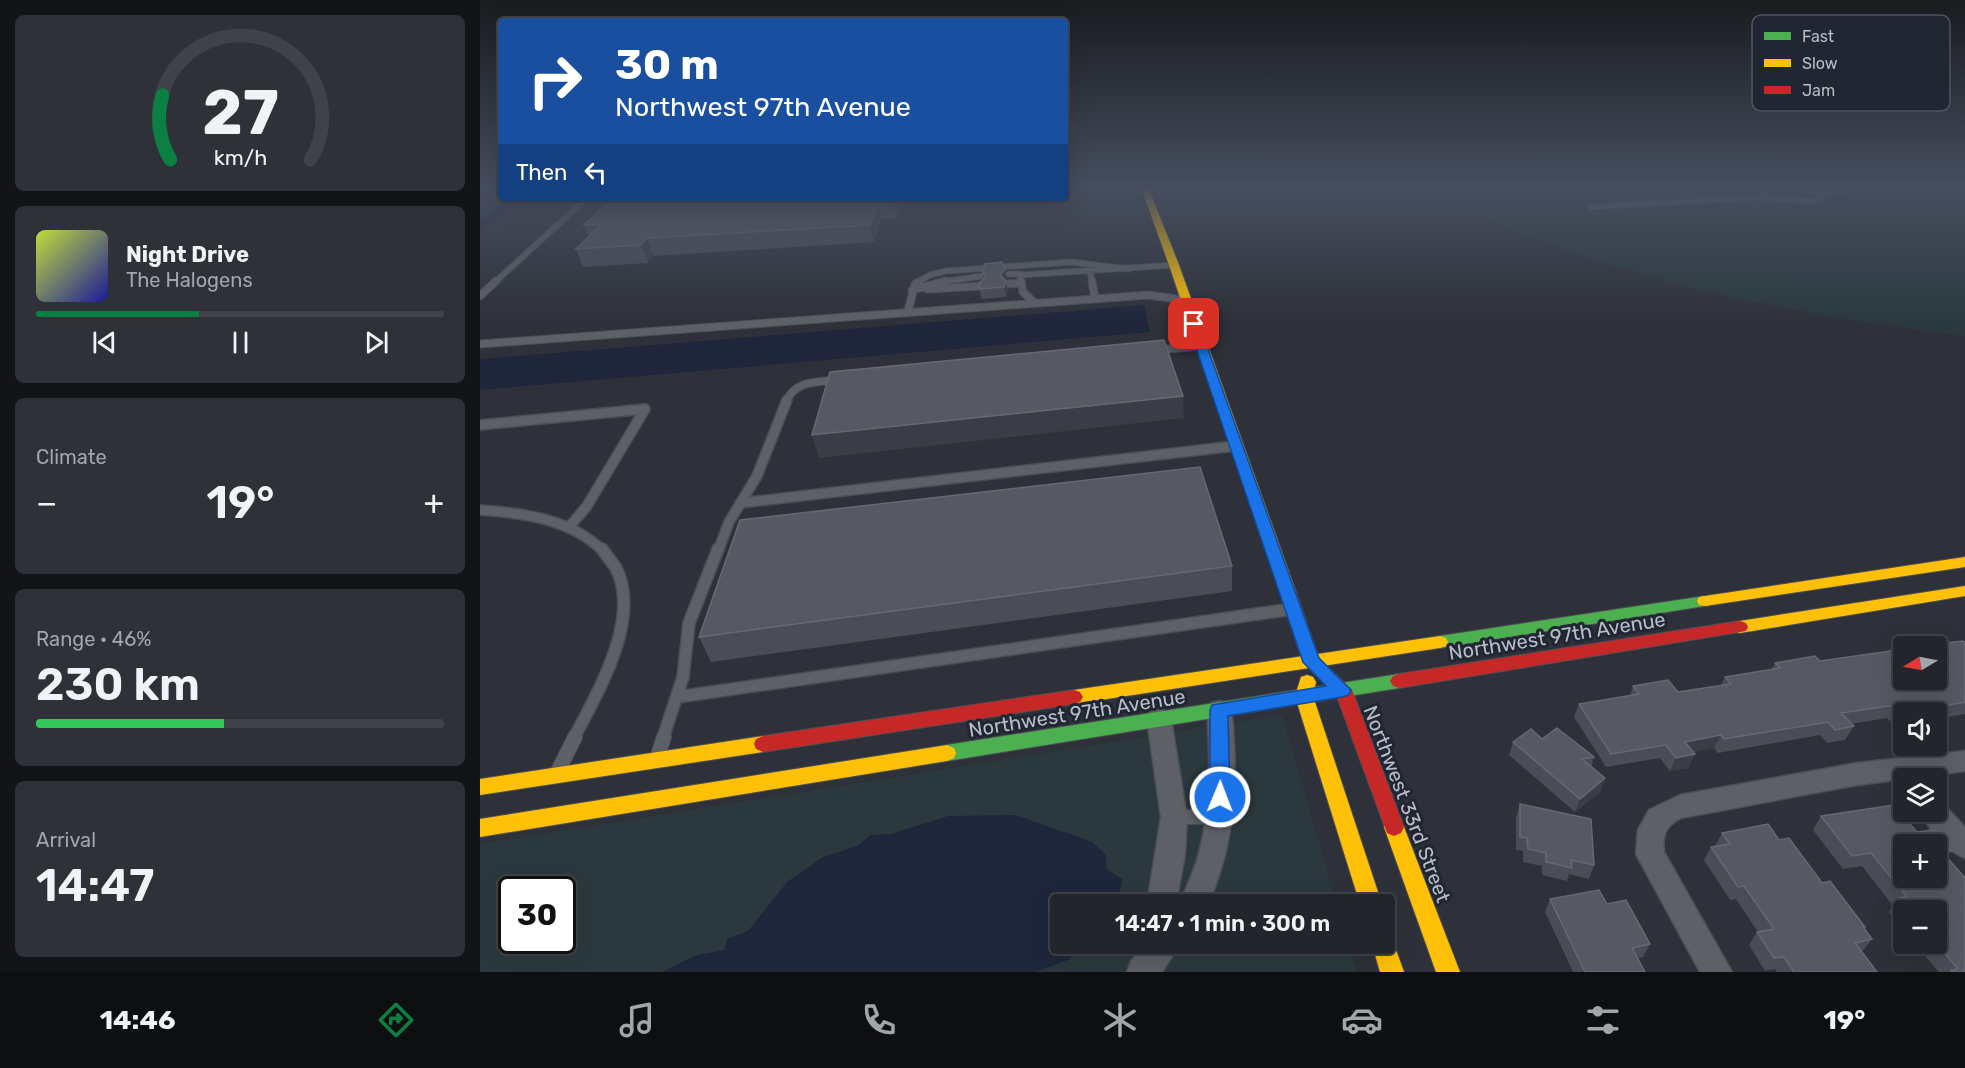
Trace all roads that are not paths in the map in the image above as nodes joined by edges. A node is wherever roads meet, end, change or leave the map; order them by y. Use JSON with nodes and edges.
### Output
{"nodes":[{"id":1,"x":549,"y":232,"type":"edge"},
{"id":2,"x":1161,"y":232,"type":"edge"},
{"id":3,"x":1174,"y":265,"type":"junction"},
{"id":4,"x":1128,"y":268,"type":"junction"},
{"id":5,"x":1090,"y":271,"type":"junction"},
{"id":6,"x":1008,"y":274,"type":"dead end"},
{"id":7,"x":1020,"y":275,"type":"junction"},
{"id":8,"x":982,"y":276,"type":"edge"},
{"id":9,"x":1008,"y":284,"type":"edge"},
{"id":10,"x":982,"y":286,"type":"edge"},
{"id":11,"x":912,"y":290,"type":"junction"},
{"id":12,"x":480,"y":296,"type":"edge"},
{"id":13,"x":1095,"y":299,"type":"junction"},
{"id":14,"x":1185,"y":300,"type":"junction"},
{"id":15,"x":1035,"y":303,"type":"junction"},
{"id":16,"x":908,"y":311,"type":"junction"},
{"id":17,"x":480,"y":344,"type":"edge"},
{"id":18,"x":1201,"y":346,"type":"junction"},
{"id":19,"x":1148,"y":351,"type":"edge"},
{"id":20,"x":851,"y":378,"type":"edge"},
{"id":21,"x":480,"y":425,"type":"edge"},
{"id":22,"x":1236,"y":446,"type":"junction"},
{"id":23,"x":740,"y":503,"type":"junction"},
{"id":24,"x":480,"y":510,"type":"edge"},
{"id":25,"x":570,"y":526,"type":"junction"},
{"id":26,"x":1965,"y":562,"type":"edge"},
{"id":27,"x":1965,"y":591,"type":"edge"},
{"id":28,"x":1292,"y":609,"type":"junction"},
{"id":29,"x":1312,"y":662,"type":"junction"},
{"id":30,"x":1342,"y":690,"type":"junction"},
{"id":31,"x":1304,"y":696,"type":"junction"},
{"id":32,"x":677,"y":697,"type":"junction"},
{"id":33,"x":1219,"y":710,"type":"junction"},
{"id":34,"x":1159,"y":719,"type":"junction"},
{"id":35,"x":1965,"y":761,"type":"edge"},
{"id":36,"x":1926,"y":768,"type":"edge"},
{"id":37,"x":652,"y":772,"type":"junction"},
{"id":38,"x":1893,"y":774,"type":"edge"},
{"id":39,"x":555,"y":776,"type":"junction"},
{"id":40,"x":480,"y":787,"type":"edge"},
{"id":41,"x":641,"y":802,"type":"junction"},
{"id":42,"x":1220,"y":817,"type":"junction"},
{"id":43,"x":1174,"y":818,"type":"junction"},
{"id":44,"x":1943,"y":822,"type":"edge"},
{"id":45,"x":480,"y":828,"type":"edge"},
{"id":46,"x":1965,"y":846,"type":"edge"},
{"id":47,"x":1164,"y":894,"type":"edge"},
{"id":48,"x":1198,"y":894,"type":"edge"},
{"id":49,"x":1368,"y":894,"type":"edge"},
{"id":50,"x":1386,"y":954,"type":"edge"},
{"id":51,"x":1392,"y":972,"type":"edge"},
{"id":52,"x":1448,"y":972,"type":"edge"},
{"id":53,"x":1717,"y":972,"type":"edge"}],
"edges":[{"from":1,"to":12,"type":"lane"},
{"from":2,"to":3,"type":"street","name":"Northwest 33rd Street"},
{"from":3,"to":4,"type":"lane"},
{"from":3,"to":14,"type":"street","name":"Northwest 33rd Street"},
{"from":4,"to":5,"type":"lane"},
{"from":4,"to":7,"type":"lane"},
{"from":5,"to":7,"type":"lane"},
{"from":5,"to":13,"type":"lane"},
{"from":6,"to":7,"type":"lane"},
{"from":7,"to":9,"type":"lane"},
{"from":7,"to":11,"type":"lane"},
{"from":7,"to":15,"type":"lane"},
{"from":8,"to":11,"type":"lane"},
{"from":10,"to":11,"type":"lane"},
{"from":11,"to":16,"type":"lane"},
{"from":13,"to":14,"type":"lane"},
{"from":13,"to":15,"type":"lane"},
{"from":14,"to":18,"type":"street","name":"Northwest 33rd Street"},
{"from":15,"to":16,"type":"lane"},
{"from":16,"to":17,"type":"lane"},
{"from":18,"to":19,"type":"lane"},
{"from":18,"to":22,"type":"street","name":"Northwest 33rd Street"},
{"from":20,"to":23,"type":"lane"},
{"from":21,"to":25,"type":"lane"},
{"from":22,"to":23,"type":"lane"},
{"from":22,"to":28,"type":"street","name":"Northwest 33rd Street"},
{"from":23,"to":32,"type":"lane"},
{"from":24,"to":25,"type":"lane"},
{"from":25,"to":39,"type":"lane"},
{"from":26,"to":29,"type":"street","name":"Northwest 97th Avenue"},
{"from":27,"to":30,"type":"street","name":"Northwest 97th Avenue"},
{"from":28,"to":29,"type":"street","name":"Northwest 33rd Street"},
{"from":28,"to":32,"type":"lane"},
{"from":29,"to":30,"type":"street","name":"Northwest 33rd Street"},
{"from":29,"to":31,"type":"street"},
{"from":29,"to":37,"type":"street","name":"Northwest 97th Avenue"},
{"from":30,"to":31,"type":"street","name":"Northwest 97th Avenue"},
{"from":30,"to":52,"type":"street","name":"Northwest 33rd Street"},
{"from":31,"to":33,"type":"street","name":"Northwest 97th Avenue"},
{"from":31,"to":49,"type":"street"},
{"from":32,"to":37,"type":"lane"},
{"from":33,"to":34,"type":"street","name":"Northwest 97th Avenue"},
{"from":33,"to":42,"type":"street"},
{"from":34,"to":41,"type":"street","name":"Northwest 97th Avenue"},
{"from":34,"to":43,"type":"street"},
{"from":35,"to":36,"type":"street"},
{"from":37,"to":39,"type":"street","name":"Northwest 97th Avenue"},
{"from":37,"to":41,"type":"street"},
{"from":38,"to":53,"type":"street"},
{"from":39,"to":40,"type":"street","name":"Northwest 97th Avenue"},
{"from":41,"to":45,"type":"street","name":"Northwest 97th Avenue"},
{"from":42,"to":43,"type":"lane"},
{"from":42,"to":48,"type":"street"},
{"from":43,"to":47,"type":"street"},
{"from":44,"to":46,"type":"street"},
{"from":50,"to":51,"type":"street"}]}
